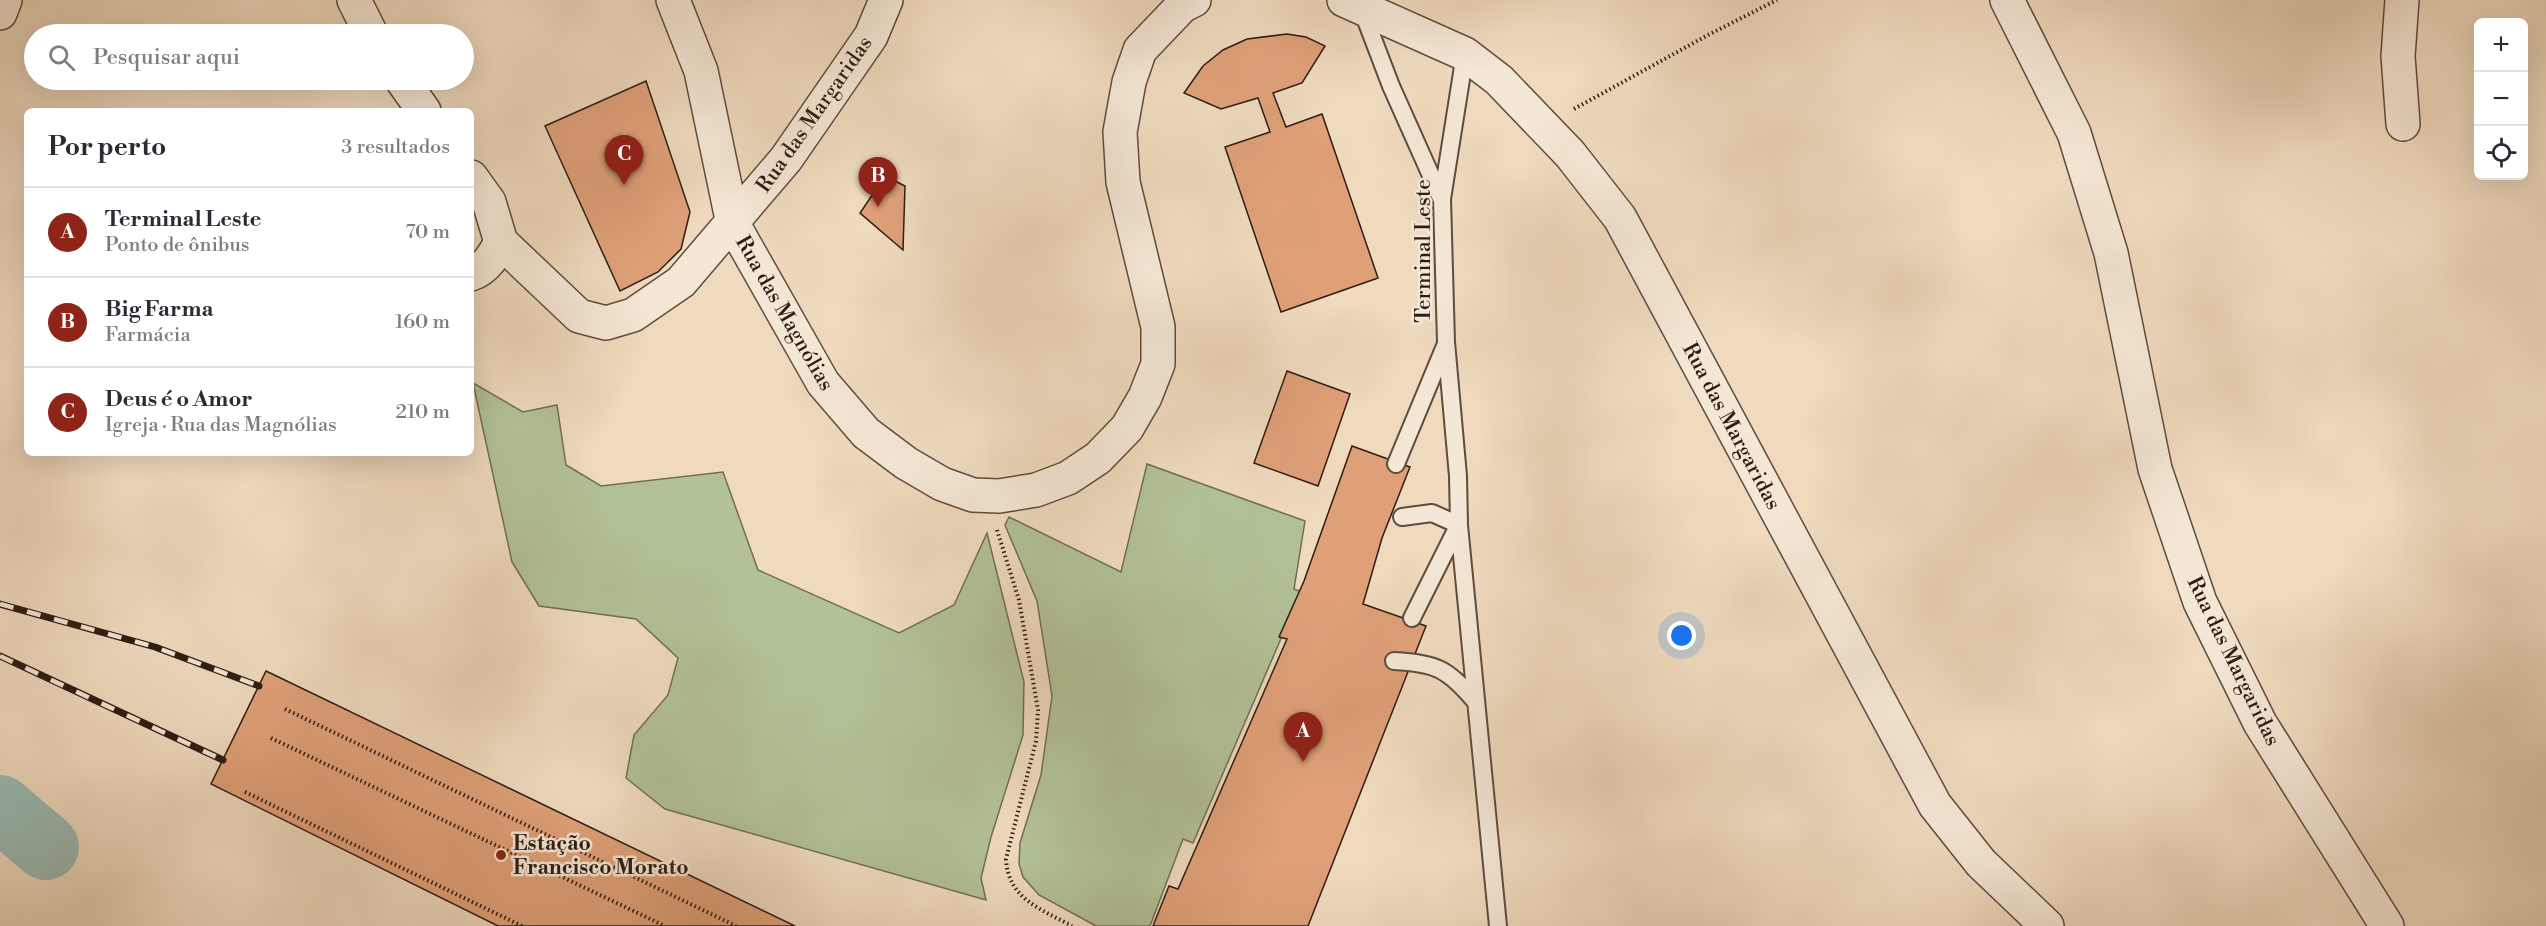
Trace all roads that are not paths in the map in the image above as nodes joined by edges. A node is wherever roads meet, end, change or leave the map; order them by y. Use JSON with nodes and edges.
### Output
{"nodes":[{"id":1,"x":5,"y":0,"type":"edge"},
{"id":2,"x":354,"y":0,"type":"edge"},
{"id":3,"x":673,"y":0,"type":"edge"},
{"id":4,"x":886,"y":0,"type":"edge"},
{"id":5,"x":1194,"y":0,"type":"edge"},
{"id":6,"x":2007,"y":0,"type":"edge"},
{"id":7,"x":2402,"y":0,"type":"edge"},
{"id":8,"x":1353,"y":5,"type":"edge"},
{"id":9,"x":0,"y":13,"type":"edge"},
{"id":10,"x":366,"y":24,"type":"edge"},
{"id":11,"x":1465,"y":54,"type":"junction"},
{"id":12,"x":409,"y":90,"type":"edge"},
{"id":13,"x":422,"y":108,"type":"edge"},
{"id":14,"x":2403,"y":124,"type":"dead end"},
{"id":15,"x":474,"y":181,"type":"edge"},
{"id":16,"x":1442,"y":199,"type":"junction"},
{"id":17,"x":733,"y":224,"type":"junction"},
{"id":18,"x":501,"y":242,"type":"junction"},
{"id":19,"x":474,"y":273,"type":"edge"},
{"id":20,"x":1446,"y":342,"type":"junction"},
{"id":21,"x":1396,"y":464,"type":"dead end"},
{"id":22,"x":1402,"y":517,"type":"dead end"},
{"id":23,"x":1459,"y":525,"type":"junction"},
{"id":24,"x":1412,"y":618,"type":"dead end"},
{"id":25,"x":1394,"y":661,"type":"dead end"},
{"id":26,"x":1475,"y":701,"type":"junction"},
{"id":27,"x":1498,"y":926,"type":"edge"},
{"id":28,"x":2047,"y":926,"type":"edge"},
{"id":29,"x":2387,"y":926,"type":"edge"}],
"edges":[{"from":1,"to":9,"type":"street"},
{"from":2,"to":10,"type":"street"},
{"from":3,"to":17,"type":"street","name":"Rua das Magnólias"},
{"from":4,"to":17,"type":"street","name":"Rua das Margaridas"},
{"from":5,"to":17,"type":"street","name":"Rua das Magnólias"},
{"from":6,"to":29,"type":"street","name":"Rua das Margaridas"},
{"from":7,"to":14,"type":"street"},
{"from":8,"to":11,"type":"street","name":"Rua das Margaridas"},
{"from":8,"to":16,"type":"lane"},
{"from":11,"to":16,"type":"lane","name":"Terminal Leste"},
{"from":11,"to":28,"type":"street","name":"Rua das Margaridas"},
{"from":12,"to":13,"type":"street"},
{"from":15,"to":18,"type":"street"},
{"from":16,"to":20,"type":"lane","name":"Terminal Leste"},
{"from":17,"to":18,"type":"street","name":"Rua das Margaridas"},
{"from":18,"to":19,"type":"street"},
{"from":20,"to":21,"type":"lane","name":"Terminal Leste"},
{"from":20,"to":23,"type":"lane","name":"Terminal Leste"},
{"from":22,"to":23,"type":"lane"},
{"from":23,"to":24,"type":"lane"},
{"from":23,"to":26,"type":"lane","name":"Terminal Leste"},
{"from":25,"to":26,"type":"lane"},
{"from":26,"to":27,"type":"lane","name":"Terminal Leste"}]}
